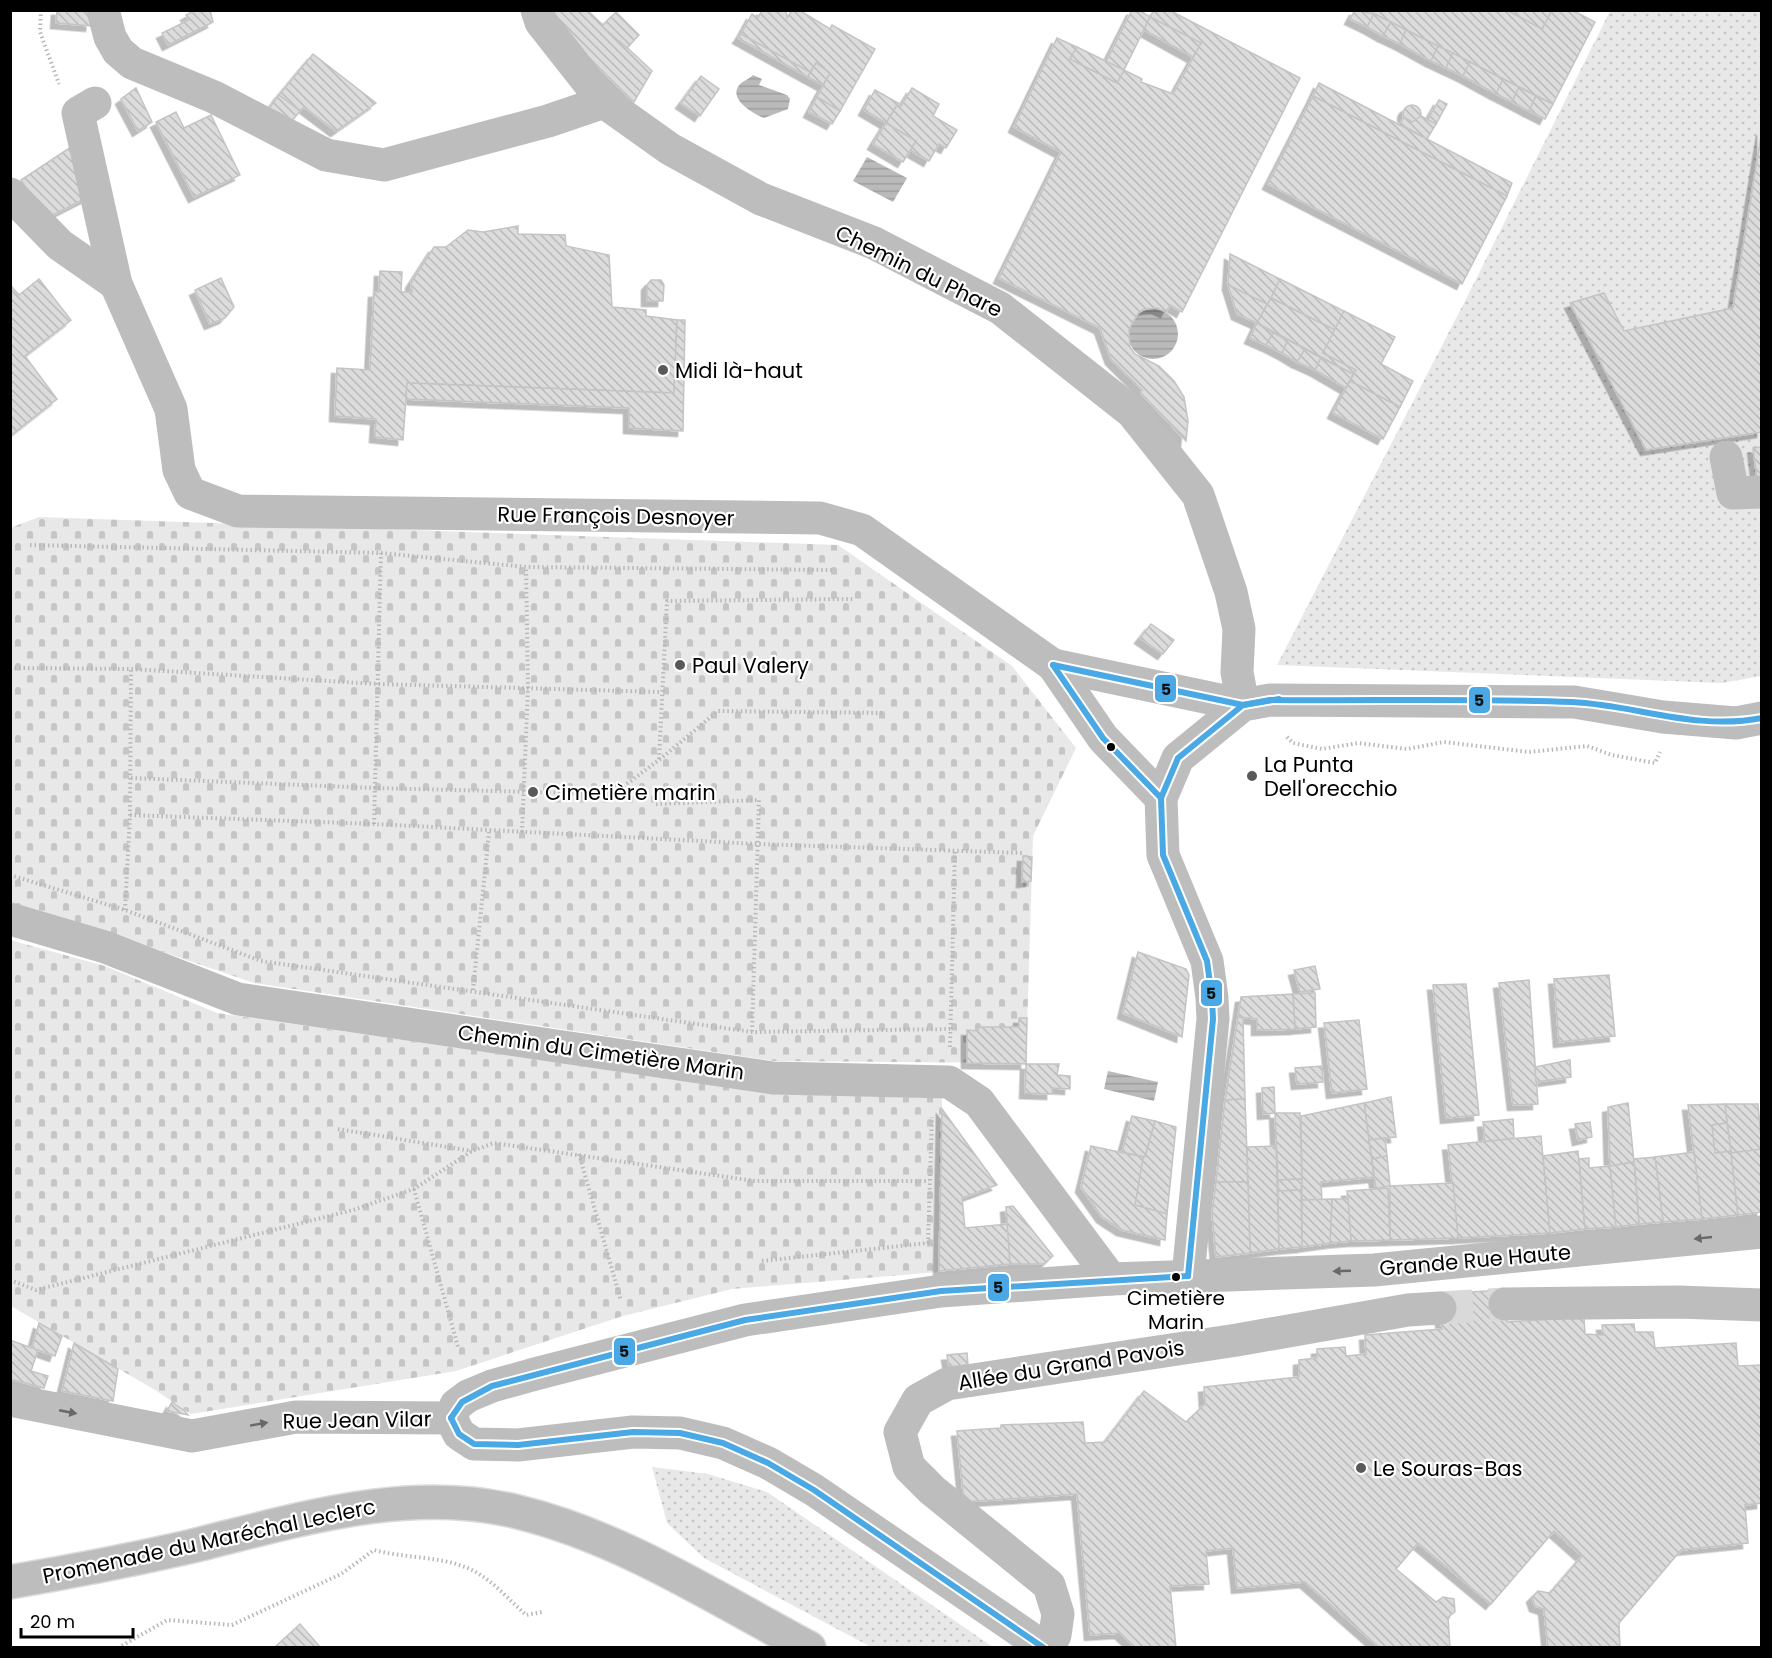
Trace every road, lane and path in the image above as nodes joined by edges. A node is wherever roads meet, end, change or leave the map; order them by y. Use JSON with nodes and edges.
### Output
{"nodes":[{"id":1,"x":40,"y":10,"type":"edge"},
{"id":2,"x":103,"y":10,"type":"edge"},
{"id":3,"x":537,"y":10,"type":"edge"},
{"id":4,"x":604,"y":102,"type":"junction"},
{"id":5,"x":79,"y":104,"type":"joint"},
{"id":6,"x":10,"y":194,"type":"edge"},
{"id":7,"x":116,"y":284,"type":"junction"},
{"id":8,"x":1726,"y":457,"type":"dead end"},
{"id":9,"x":1761,"y":492,"type":"edge"},
{"id":10,"x":30,"y":545,"type":"dead end"},
{"id":11,"x":381,"y":553,"type":"junction"},
{"id":12,"x":526,"y":567,"type":"junction"},
{"id":13,"x":834,"y":570,"type":"dead end"},
{"id":14,"x":855,"y":599,"type":"dead end"},
{"id":15,"x":1053,"y":665,"type":"junction"},
{"id":16,"x":10,"y":668,"type":"edge"},
{"id":17,"x":131,"y":669,"type":"junction"},
{"id":18,"x":378,"y":684,"type":"junction"},
{"id":19,"x":528,"y":688,"type":"junction"},
{"id":20,"x":661,"y":692,"type":"junction"},
{"id":21,"x":1243,"y":705,"type":"junction"},
{"id":22,"x":882,"y":713,"type":"dead end"},
{"id":23,"x":1761,"y":718,"type":"edge"},
{"id":24,"x":1587,"y":747,"type":"dead end"},
{"id":25,"x":1529,"y":752,"type":"dead end"},
{"id":26,"x":659,"y":760,"type":"junction"},
{"id":27,"x":131,"y":778,"type":"junction"},
{"id":28,"x":375,"y":788,"type":"junction"},
{"id":29,"x":524,"y":792,"type":"junction"},
{"id":30,"x":1161,"y":798,"type":"junction"},
{"id":31,"x":656,"y":804,"type":"dead end"},
{"id":32,"x":130,"y":815,"type":"junction"},
{"id":33,"x":374,"y":824,"type":"junction"},
{"id":34,"x":489,"y":832,"type":"junction"},
{"id":35,"x":522,"y":832,"type":"junction"},
{"id":36,"x":758,"y":844,"type":"junction"},
{"id":37,"x":955,"y":849,"type":"junction"},
{"id":38,"x":1022,"y":853,"type":"dead end"},
{"id":39,"x":10,"y":875,"type":"edge"},
{"id":40,"x":125,"y":910,"type":"junction"},
{"id":41,"x":10,"y":919,"type":"edge"},
{"id":42,"x":472,"y":990,"type":"junction"},
{"id":43,"x":950,"y":1029,"type":"junction"},
{"id":44,"x":752,"y":1032,"type":"junction"},
{"id":45,"x":950,"y":1052,"type":"dead end"},
{"id":46,"x":338,"y":1129,"type":"dead end"},
{"id":47,"x":472,"y":1151,"type":"junction"},
{"id":48,"x":579,"y":1154,"type":"junction"},
{"id":49,"x":929,"y":1181,"type":"dead end"},
{"id":50,"x":414,"y":1189,"type":"junction"},
{"id":51,"x":1761,"y":1232,"type":"edge"},
{"id":52,"x":928,"y":1244,"type":"dead end"},
{"id":53,"x":762,"y":1261,"type":"dead end"},
{"id":54,"x":1188,"y":1276,"type":"junction"},
{"id":55,"x":1111,"y":1279,"type":"junction"},
{"id":56,"x":10,"y":1281,"type":"edge"},
{"id":57,"x":621,"y":1301,"type":"dead end"},
{"id":58,"x":1504,"y":1304,"type":"tunnel mouth"},
{"id":59,"x":1761,"y":1305,"type":"edge"},
{"id":60,"x":1440,"y":1308,"type":"tunnel mouth"},
{"id":61,"x":458,"y":1347,"type":"dead end"},
{"id":62,"x":10,"y":1400,"type":"edge"},
{"id":63,"x":451,"y":1418,"type":"junction"},
{"id":64,"x":10,"y":1582,"type":"edge"},
{"id":65,"x":543,"y":1612,"type":"dead end"},
{"id":66,"x":118,"y":1647,"type":"edge"},
{"id":67,"x":809,"y":1647,"type":"edge"},
{"id":68,"x":1046,"y":1647,"type":"edge"}],
"edges":[{"from":1,"to":5,"type":"path"},
{"from":2,"to":4,"type":"street"},
{"from":3,"to":4,"type":"street","name":"Chemin du Phare"},
{"from":4,"to":21,"type":"street","name":"Chemin du Phare"},
{"from":5,"to":7,"type":"street","name":"Rue François Desnoyer"},
{"from":6,"to":7,"type":"street"},
{"from":7,"to":15,"type":"street","name":"Rue François Desnoyer"},
{"from":8,"to":9,"type":"street"},
{"from":10,"to":11,"type":"path"},
{"from":11,"to":12,"type":"path"},
{"from":11,"to":18,"type":"path"},
{"from":12,"to":13,"type":"path"},
{"from":12,"to":19,"type":"path"},
{"from":14,"to":20,"type":"path"},
{"from":15,"to":21,"type":"street"},
{"from":15,"to":30,"type":"street","name":"Rue François Desnoyer"},
{"from":16,"to":17,"type":"path"},
{"from":17,"to":18,"type":"path"},
{"from":17,"to":27,"type":"path"},
{"from":18,"to":19,"type":"path"},
{"from":18,"to":28,"type":"path"},
{"from":19,"to":20,"type":"path"},
{"from":19,"to":29,"type":"path"},
{"from":20,"to":26,"type":"path"},
{"from":21,"to":23,"type":"street"},
{"from":21,"to":30,"type":"street"},
{"from":22,"to":26,"type":"path"},
{"from":24,"to":25,"type":"path"},
{"from":26,"to":29,"type":"path"},
{"from":27,"to":28,"type":"path"},
{"from":27,"to":32,"type":"path"},
{"from":28,"to":29,"type":"path"},
{"from":28,"to":33,"type":"path"},
{"from":29,"to":35,"type":"path"},
{"from":30,"to":54,"type":"street"},
{"from":31,"to":36,"type":"path"},
{"from":32,"to":33,"type":"path"},
{"from":32,"to":40,"type":"path"},
{"from":33,"to":34,"type":"path"},
{"from":34,"to":35,"type":"path"},
{"from":34,"to":42,"type":"path"},
{"from":35,"to":36,"type":"path"},
{"from":36,"to":37,"type":"path"},
{"from":36,"to":44,"type":"path"},
{"from":37,"to":38,"type":"path"},
{"from":37,"to":43,"type":"path"},
{"from":39,"to":40,"type":"path"},
{"from":40,"to":42,"type":"path"},
{"from":41,"to":55,"type":"street","name":"Chemin du Cimetière Marin"},
{"from":42,"to":44,"type":"path"},
{"from":43,"to":44,"type":"path"},
{"from":43,"to":45,"type":"path"},
{"from":46,"to":47,"type":"path"},
{"from":47,"to":48,"type":"path"},
{"from":47,"to":50,"type":"path"},
{"from":48,"to":49,"type":"path"},
{"from":48,"to":57,"type":"path"},
{"from":50,"to":56,"type":"path"},
{"from":50,"to":61,"type":"path"},
{"from":51,"to":54,"type":"street","name":"Grande Rue Haute","one_way":true},
{"from":52,"to":53,"type":"path"},
{"from":54,"to":55,"type":"street","name":"Rue Jean Vilar"},
{"from":55,"to":63,"type":"street","name":"Rue Jean Vilar"},
{"from":58,"to":59,"type":"street"},
{"from":60,"to":68,"type":"street","name":"Allée du Grand Pavois"},
{"from":62,"to":63,"type":"street","name":"Rue Jean Vilar","one_way":true},
{"from":63,"to":68,"type":"street"},
{"from":64,"to":67,"type":"street","name":"Promenade du Maréchal Leclerc"},
{"from":65,"to":66,"type":"path"}]}
